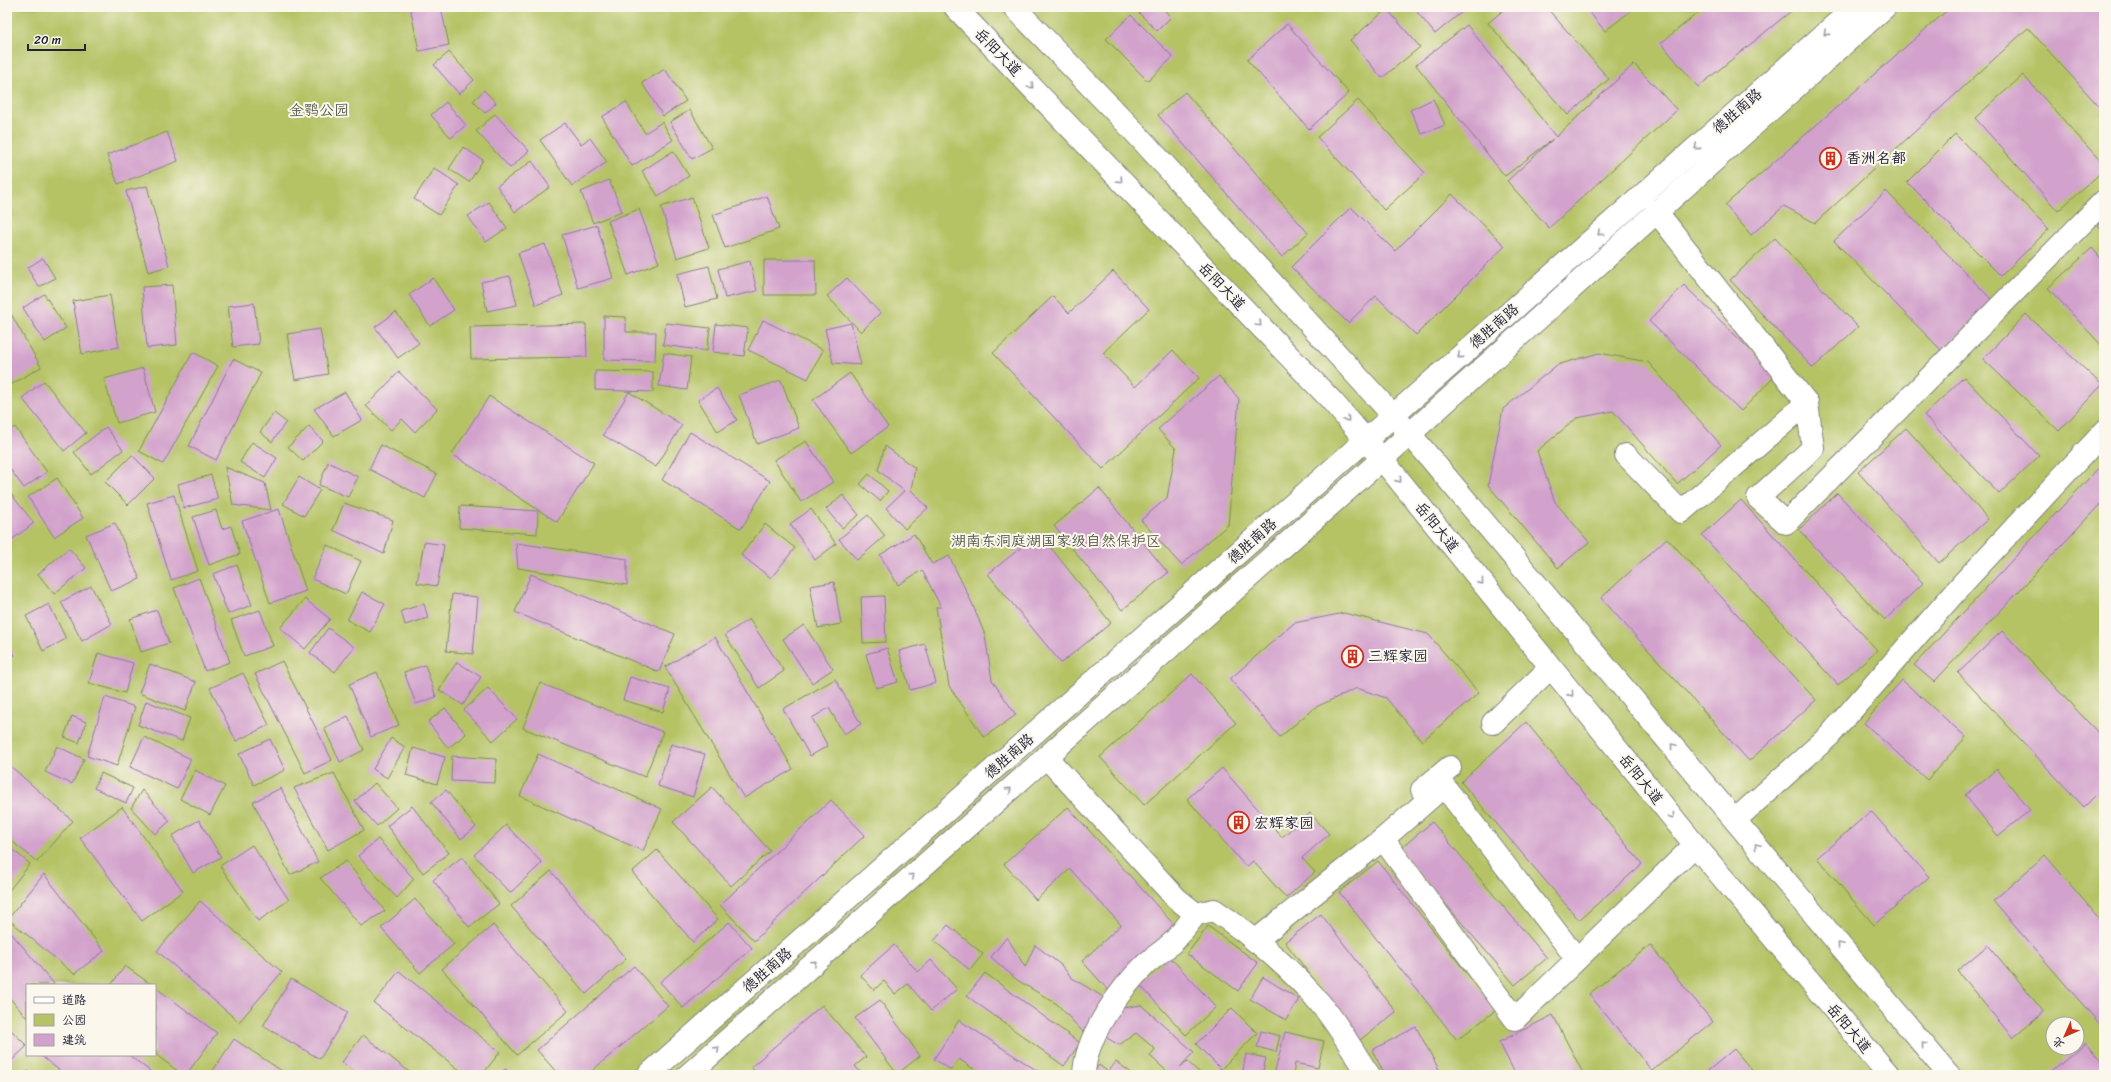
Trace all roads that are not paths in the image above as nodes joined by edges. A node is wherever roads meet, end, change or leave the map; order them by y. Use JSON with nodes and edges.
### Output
{"nodes":[{"id":1,"x":955,"y":7,"type":"edge"},
{"id":2,"x":1014,"y":7,"type":"edge"},
{"id":3,"x":1855,"y":7,"type":"edge"},
{"id":4,"x":1885,"y":7,"type":"edge"},
{"id":5,"x":2104,"y":201,"type":"edge"},
{"id":6,"x":1656,"y":211,"type":"junction"},
{"id":7,"x":1807,"y":403,"type":"junction"},
{"id":8,"x":1393,"y":415,"type":"junction"},
{"id":9,"x":2104,"y":432,"type":"edge"},
{"id":10,"x":1410,"y":434,"type":"junction"},
{"id":11,"x":1365,"y":440,"type":"junction"},
{"id":12,"x":1626,"y":455,"type":"dead end"},
{"id":13,"x":1382,"y":459,"type":"junction"},
{"id":14,"x":1550,"y":668,"type":"junction"},
{"id":15,"x":1493,"y":723,"type":"dead end"},
{"id":16,"x":1046,"y":757,"type":"junction"},
{"id":17,"x":1450,"y":767,"type":"dead end"},
{"id":18,"x":1735,"y":820,"type":"junction"},
{"id":19,"x":1383,"y":839,"type":"junction"},
{"id":20,"x":1695,"y":845,"type":"junction"},
{"id":21,"x":1196,"y":914,"type":"junction"},
{"id":22,"x":1255,"y":941,"type":"junction"},
{"id":23,"x":1578,"y":958,"type":"junction"},
{"id":24,"x":648,"y":1075,"type":"edge"},
{"id":25,"x":688,"y":1075,"type":"edge"},
{"id":26,"x":1084,"y":1075,"type":"edge"},
{"id":27,"x":1369,"y":1075,"type":"edge"},
{"id":28,"x":1889,"y":1075,"type":"edge"},
{"id":29,"x":1949,"y":1075,"type":"edge"}],
"edges":[{"from":1,"to":11,"type":"main road","name":"岳阳大道","one_way":true},
{"from":2,"to":8,"type":"main road"},
{"from":3,"to":8,"type":"main road","name":"德胜南路","one_way":true},
{"from":4,"to":6,"type":"main road","name":"德胜南路"},
{"from":5,"to":7,"type":"main road"},
{"from":6,"to":7,"type":"main road"},
{"from":6,"to":10,"type":"main road","name":"德胜南路"},
{"from":7,"to":12,"type":"main road"},
{"from":8,"to":10,"type":"main road"},
{"from":8,"to":11,"type":"main road","name":"德胜南路"},
{"from":9,"to":18,"type":"main road"},
{"from":10,"to":13,"type":"main road","name":"德胜南路"},
{"from":18,"to":10,"type":"main road","one_way":true},
{"from":11,"to":13,"type":"main road","name":"岳阳大道"},
{"from":11,"to":24,"type":"main road","name":"德胜南路"},
{"from":13,"to":14,"type":"main road","name":"岳阳大道","one_way":true},
{"from":13,"to":16,"type":"main road","name":"德胜南路"},
{"from":14,"to":15,"type":"main road"},
{"from":14,"to":20,"type":"main road","name":"岳阳大道","one_way":true},
{"from":16,"to":21,"type":"main road"},
{"from":25,"to":16,"type":"main road","name":"德胜南路","one_way":true},
{"from":17,"to":22,"type":"main road"},
{"from":29,"to":18,"type":"main road","one_way":true},
{"from":19,"to":22,"type":"main road"},
{"from":19,"to":23,"type":"main road"},
{"from":19,"to":23,"type":"main road"},
{"from":20,"to":23,"type":"main road"},
{"from":20,"to":28,"type":"main road","name":"岳阳大道"},
{"from":21,"to":22,"type":"main road"},
{"from":21,"to":26,"type":"main road"},
{"from":22,"to":27,"type":"main road"}]}
